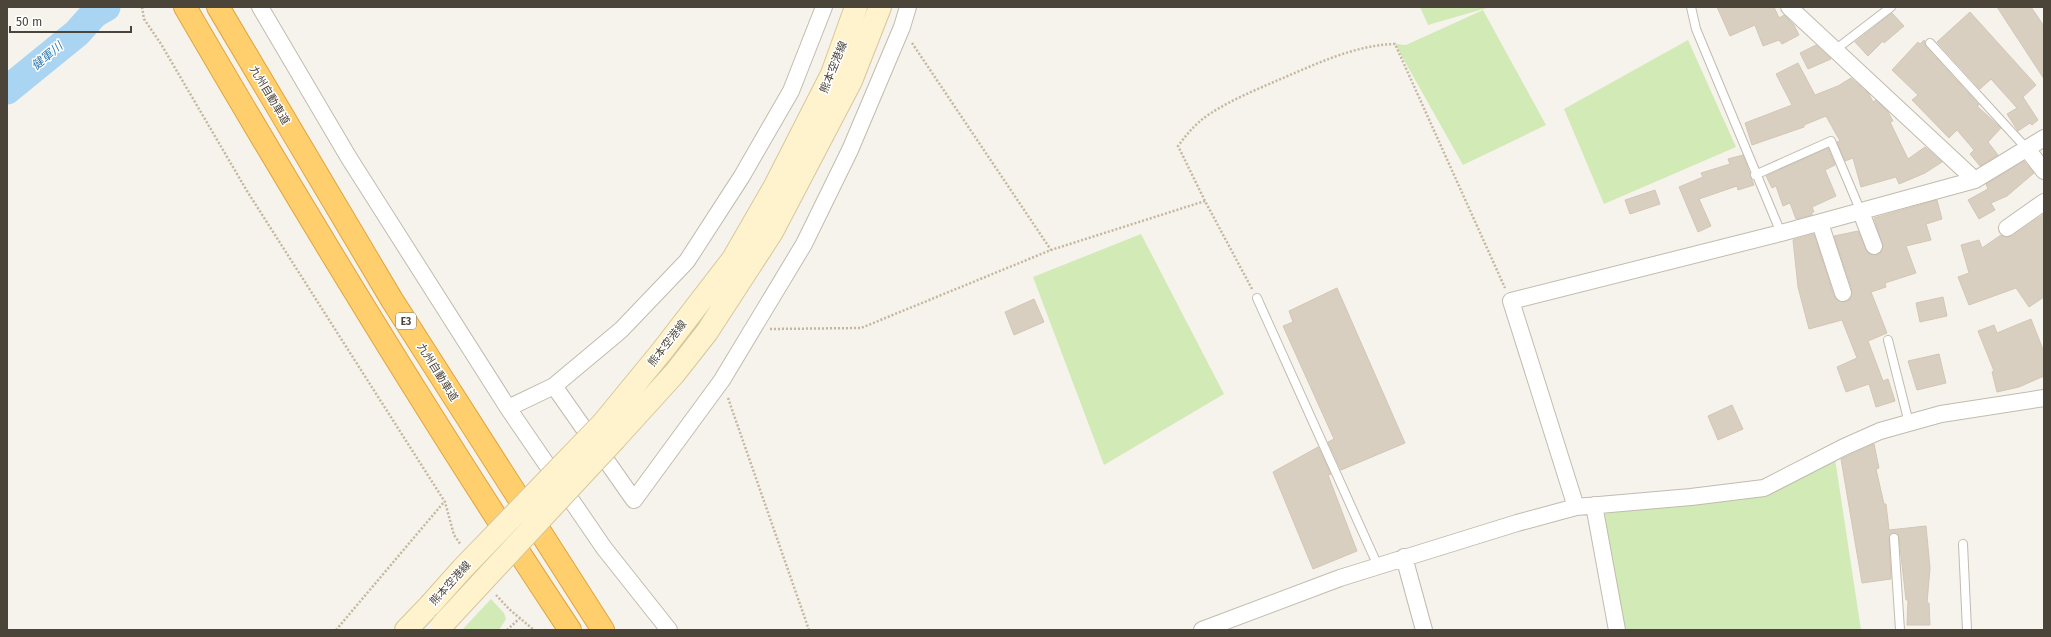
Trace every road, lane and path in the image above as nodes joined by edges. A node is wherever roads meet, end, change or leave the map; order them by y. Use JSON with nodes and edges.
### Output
{"nodes":[{"id":1,"x":142,"y":7,"type":"edge"},
{"id":2,"x":185,"y":7,"type":"edge"},
{"id":3,"x":218,"y":7,"type":"edge"},
{"id":4,"x":824,"y":7,"type":"edge"},
{"id":5,"x":856,"y":7,"type":"edge"},
{"id":6,"x":880,"y":7,"type":"edge"},
{"id":7,"x":908,"y":7,"type":"edge"},
{"id":8,"x":1691,"y":7,"type":"edge"},
{"id":9,"x":1789,"y":7,"type":"edge"},
{"id":10,"x":1891,"y":7,"type":"edge"},
{"id":11,"x":262,"y":8,"type":"edge"},
{"id":12,"x":902,"y":27,"type":"junction"},
{"id":13,"x":1930,"y":43,"type":"dead end"},
{"id":14,"x":1835,"y":50,"type":"junction"},
{"id":15,"x":2044,"y":138,"type":"edge"},
{"id":16,"x":2027,"y":150,"type":"junction"},
{"id":17,"x":2044,"y":171,"type":"edge"},
{"id":18,"x":1755,"y":174,"type":"junction"},
{"id":19,"x":1975,"y":180,"type":"junction"},
{"id":20,"x":1205,"y":201,"type":"junction"},
{"id":21,"x":2044,"y":202,"type":"edge"},
{"id":22,"x":1861,"y":212,"type":"junction"},
{"id":23,"x":1820,"y":223,"type":"junction"},
{"id":24,"x":2007,"y":228,"type":"dead end"},
{"id":25,"x":1781,"y":234,"type":"junction"},
{"id":26,"x":1874,"y":246,"type":"dead end"},
{"id":27,"x":1051,"y":250,"type":"junction"},
{"id":28,"x":1843,"y":293,"type":"dead end"},
{"id":29,"x":1257,"y":298,"type":"joint"},
{"id":30,"x":1510,"y":301,"type":"junction"},
{"id":31,"x":752,"y":330,"type":"junction"},
{"id":32,"x":1888,"y":340,"type":"dead end"},
{"id":33,"x":722,"y":380,"type":"junction"},
{"id":34,"x":554,"y":386,"type":"junction"},
{"id":35,"x":2044,"y":398,"type":"edge"},
{"id":36,"x":508,"y":408,"type":"junction"},
{"id":37,"x":1909,"y":423,"type":"junction"},
{"id":38,"x":609,"y":431,"type":"junction"},
{"id":39,"x":445,"y":502,"type":"junction"},
{"id":40,"x":1594,"y":505,"type":"junction"},
{"id":41,"x":1576,"y":507,"type":"junction"},
{"id":42,"x":1894,"y":538,"type":"dead end"},
{"id":43,"x":1963,"y":544,"type":"dead end"},
{"id":44,"x":463,"y":548,"type":"dead end"},
{"id":45,"x":1404,"y":557,"type":"junction"},
{"id":46,"x":1378,"y":566,"type":"junction"},
{"id":47,"x":495,"y":594,"type":"dead end"},
{"id":48,"x":520,"y":618,"type":"junction"},
{"id":49,"x":440,"y":627,"type":"edge"},
{"id":50,"x":336,"y":630,"type":"edge"},
{"id":51,"x":406,"y":630,"type":"edge"},
{"id":52,"x":507,"y":630,"type":"edge"},
{"id":53,"x":534,"y":630,"type":"edge"},
{"id":54,"x":570,"y":630,"type":"edge"},
{"id":55,"x":604,"y":630,"type":"edge"},
{"id":56,"x":669,"y":630,"type":"edge"},
{"id":57,"x":809,"y":630,"type":"edge"},
{"id":58,"x":1202,"y":630,"type":"edge"},
{"id":59,"x":1424,"y":630,"type":"edge"},
{"id":60,"x":1617,"y":630,"type":"edge"},
{"id":61,"x":1900,"y":630,"type":"edge"},
{"id":62,"x":1967,"y":630,"type":"edge"}],
"edges":[{"from":1,"to":39,"type":"path"},
{"from":2,"to":54,"type":"highway","number":"E3"},
{"from":3,"to":55,"type":"highway","name":"九州自動車道","number":"E3"},
{"from":4,"to":34,"type":"street"},
{"from":5,"to":38,"type":"main road","name":"熊本空港線"},
{"from":6,"to":38,"type":"main road","name":"熊本空港線"},
{"from":7,"to":12,"type":"street"},
{"from":8,"to":18,"type":"lane"},
{"from":9,"to":14,"type":"street"},
{"from":10,"to":14,"type":"lane"},
{"from":11,"to":36,"type":"street"},
{"from":12,"to":27,"type":"path"},
{"from":12,"to":31,"type":"street"},
{"from":13,"to":16,"type":"lane"},
{"from":14,"to":19,"type":"street"},
{"from":15,"to":16,"type":"street"},
{"from":16,"to":17,"type":"street"},
{"from":16,"to":19,"type":"street"},
{"from":18,"to":22,"type":"lane"},
{"from":18,"to":25,"type":"lane"},
{"from":19,"to":22,"type":"street"},
{"from":20,"to":27,"type":"path"},
{"from":20,"to":29,"type":"path"},
{"from":20,"to":30,"type":"path"},
{"from":21,"to":24,"type":"street"},
{"from":22,"to":23,"type":"street"},
{"from":22,"to":26,"type":"street"},
{"from":23,"to":25,"type":"street"},
{"from":23,"to":28,"type":"street"},
{"from":25,"to":30,"type":"street"},
{"from":27,"to":31,"type":"path"},
{"from":29,"to":46,"type":"lane"},
{"from":30,"to":41,"type":"street"},
{"from":31,"to":33,"type":"street"},
{"from":32,"to":37,"type":"lane"},
{"from":33,"to":34,"type":"street"},
{"from":33,"to":57,"type":"path"},
{"from":34,"to":36,"type":"street"},
{"from":35,"to":37,"type":"street"},
{"from":36,"to":56,"type":"street"},
{"from":37,"to":40,"type":"street"},
{"from":38,"to":49,"type":"main road","name":"熊本空港線","bridge":true},
{"from":38,"to":51,"type":"main road","name":"熊本空港線","bridge":true},
{"from":39,"to":44,"type":"path"},
{"from":39,"to":50,"type":"path"},
{"from":40,"to":41,"type":"street"},
{"from":40,"to":60,"type":"street"},
{"from":41,"to":45,"type":"street"},
{"from":42,"to":61,"type":"lane"},
{"from":43,"to":62,"type":"lane"},
{"from":45,"to":46,"type":"street"},
{"from":45,"to":59,"type":"street"},
{"from":46,"to":58,"type":"street"},
{"from":47,"to":48,"type":"path"},
{"from":48,"to":52,"type":"path"},
{"from":48,"to":53,"type":"path"}]}
